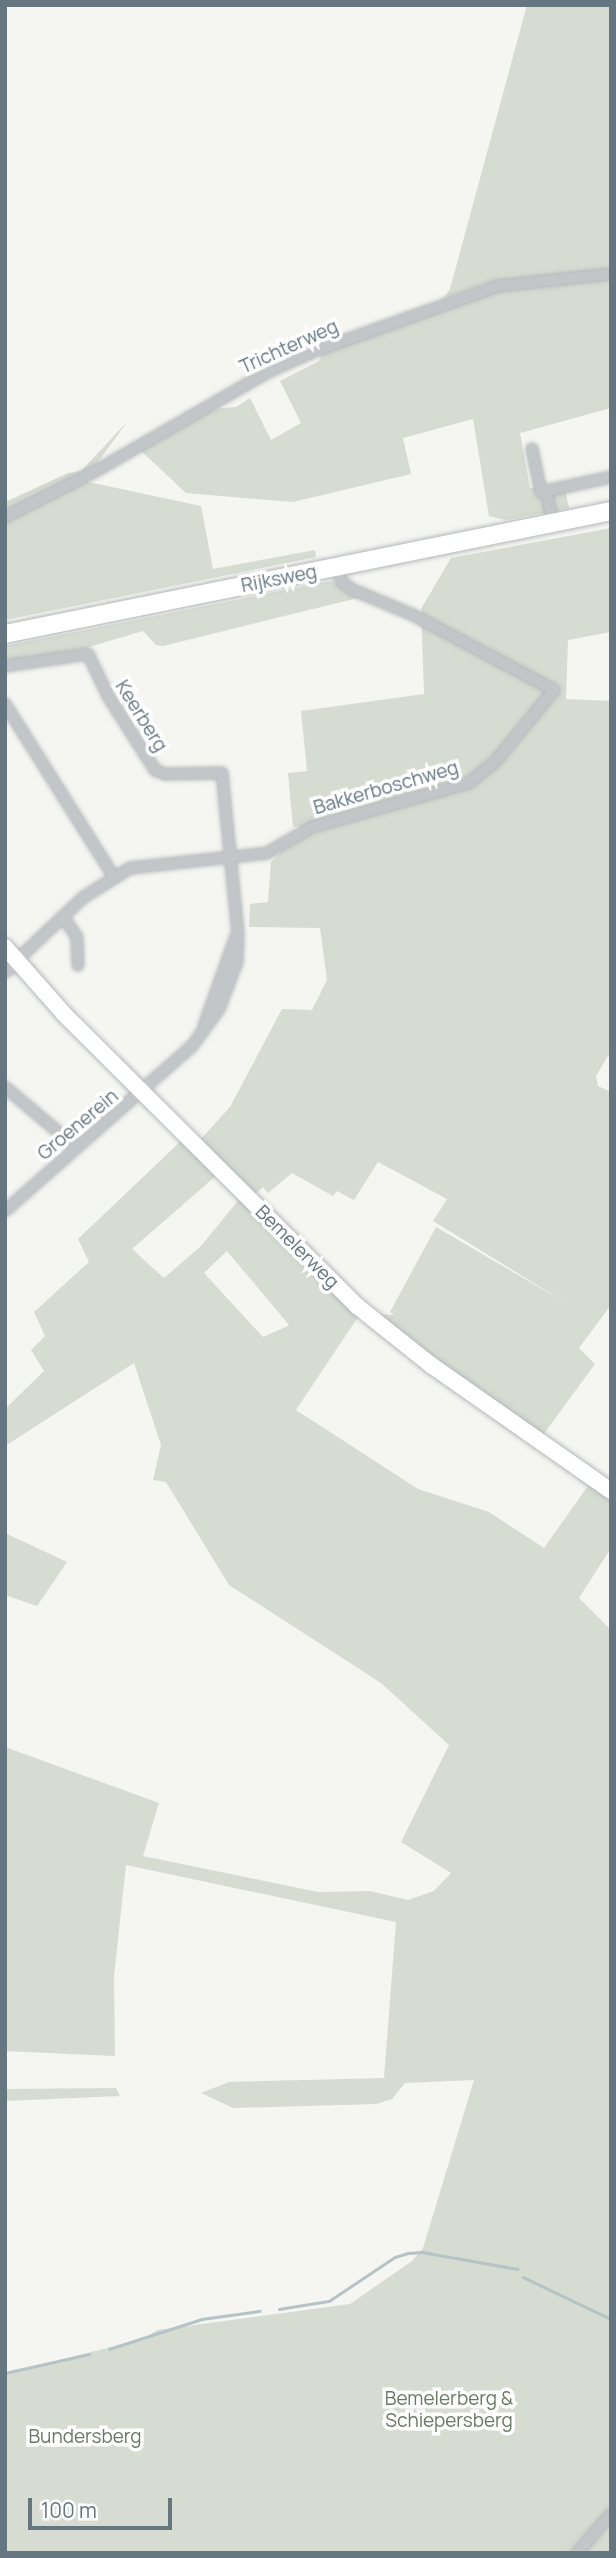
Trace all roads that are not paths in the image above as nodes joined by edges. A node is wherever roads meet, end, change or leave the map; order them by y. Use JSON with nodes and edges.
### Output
{"nodes":[{"id":1,"x":611,"y":274,"type":"edge"},
{"id":2,"x":532,"y":449,"type":"dead end"},
{"id":3,"x":611,"y":477,"type":"edge"},
{"id":4,"x":546,"y":491,"type":"junction"},
{"id":5,"x":611,"y":511,"type":"edge"},
{"id":6,"x":5,"y":517,"type":"edge"},
{"id":7,"x":552,"y":523,"type":"junction"},
{"id":8,"x":337,"y":567,"type":"junction"},
{"id":9,"x":5,"y":634,"type":"edge"},
{"id":10,"x":5,"y":666,"type":"edge"},
{"id":11,"x":5,"y":704,"type":"edge"},
{"id":12,"x":232,"y":858,"type":"junction"},
{"id":13,"x":114,"y":877,"type":"junction"},
{"id":14,"x":64,"y":918,"type":"junction"},
{"id":15,"x":5,"y":947,"type":"edge"},
{"id":16,"x":13,"y":965,"type":"edge"},
{"id":17,"x":78,"y":965,"type":"dead end"},
{"id":18,"x":5,"y":1087,"type":"edge"},
{"id":19,"x":143,"y":1093,"type":"junction"},
{"id":20,"x":77,"y":1148,"type":"junction"},
{"id":21,"x":5,"y":1211,"type":"edge"},
{"id":22,"x":611,"y":1491,"type":"edge"},
{"id":23,"x":611,"y":2514,"type":"edge"},
{"id":24,"x":577,"y":2553,"type":"edge"}],
"edges":[{"from":1,"to":6,"type":"street","name":"Trichterweg"},
{"from":2,"to":4,"type":"street"},
{"from":3,"to":4,"type":"street"},
{"from":4,"to":7,"type":"street"},
{"from":5,"to":7,"type":"main road","name":"Rijksweg"},
{"from":7,"to":8,"type":"main road","name":"Rijksweg"},
{"from":8,"to":9,"type":"main road","name":"Rijksweg"},
{"from":8,"to":12,"type":"street","name":"Bakkerboschweg"},
{"from":10,"to":12,"type":"street","name":"Keerberg"},
{"from":11,"to":13,"type":"street"},
{"from":12,"to":13,"type":"street","name":"Bakkerboschweg"},
{"from":12,"to":19,"type":"street","name":"Groenerein"},
{"from":13,"to":14,"type":"street","name":"Bakkerboschweg"},
{"from":14,"to":16,"type":"street","name":"Bakkerboschweg"},
{"from":14,"to":17,"type":"street"},
{"from":15,"to":16,"type":"street","name":"Bemelerweg"},
{"from":16,"to":19,"type":"street","name":"Bemelerweg"},
{"from":18,"to":20,"type":"street"},
{"from":19,"to":20,"type":"street","name":"Groenerein"},
{"from":19,"to":22,"type":"street","name":"Bemelerweg"},
{"from":20,"to":21,"type":"street","name":"Groenerein"},
{"from":23,"to":24,"type":"street"}]}
